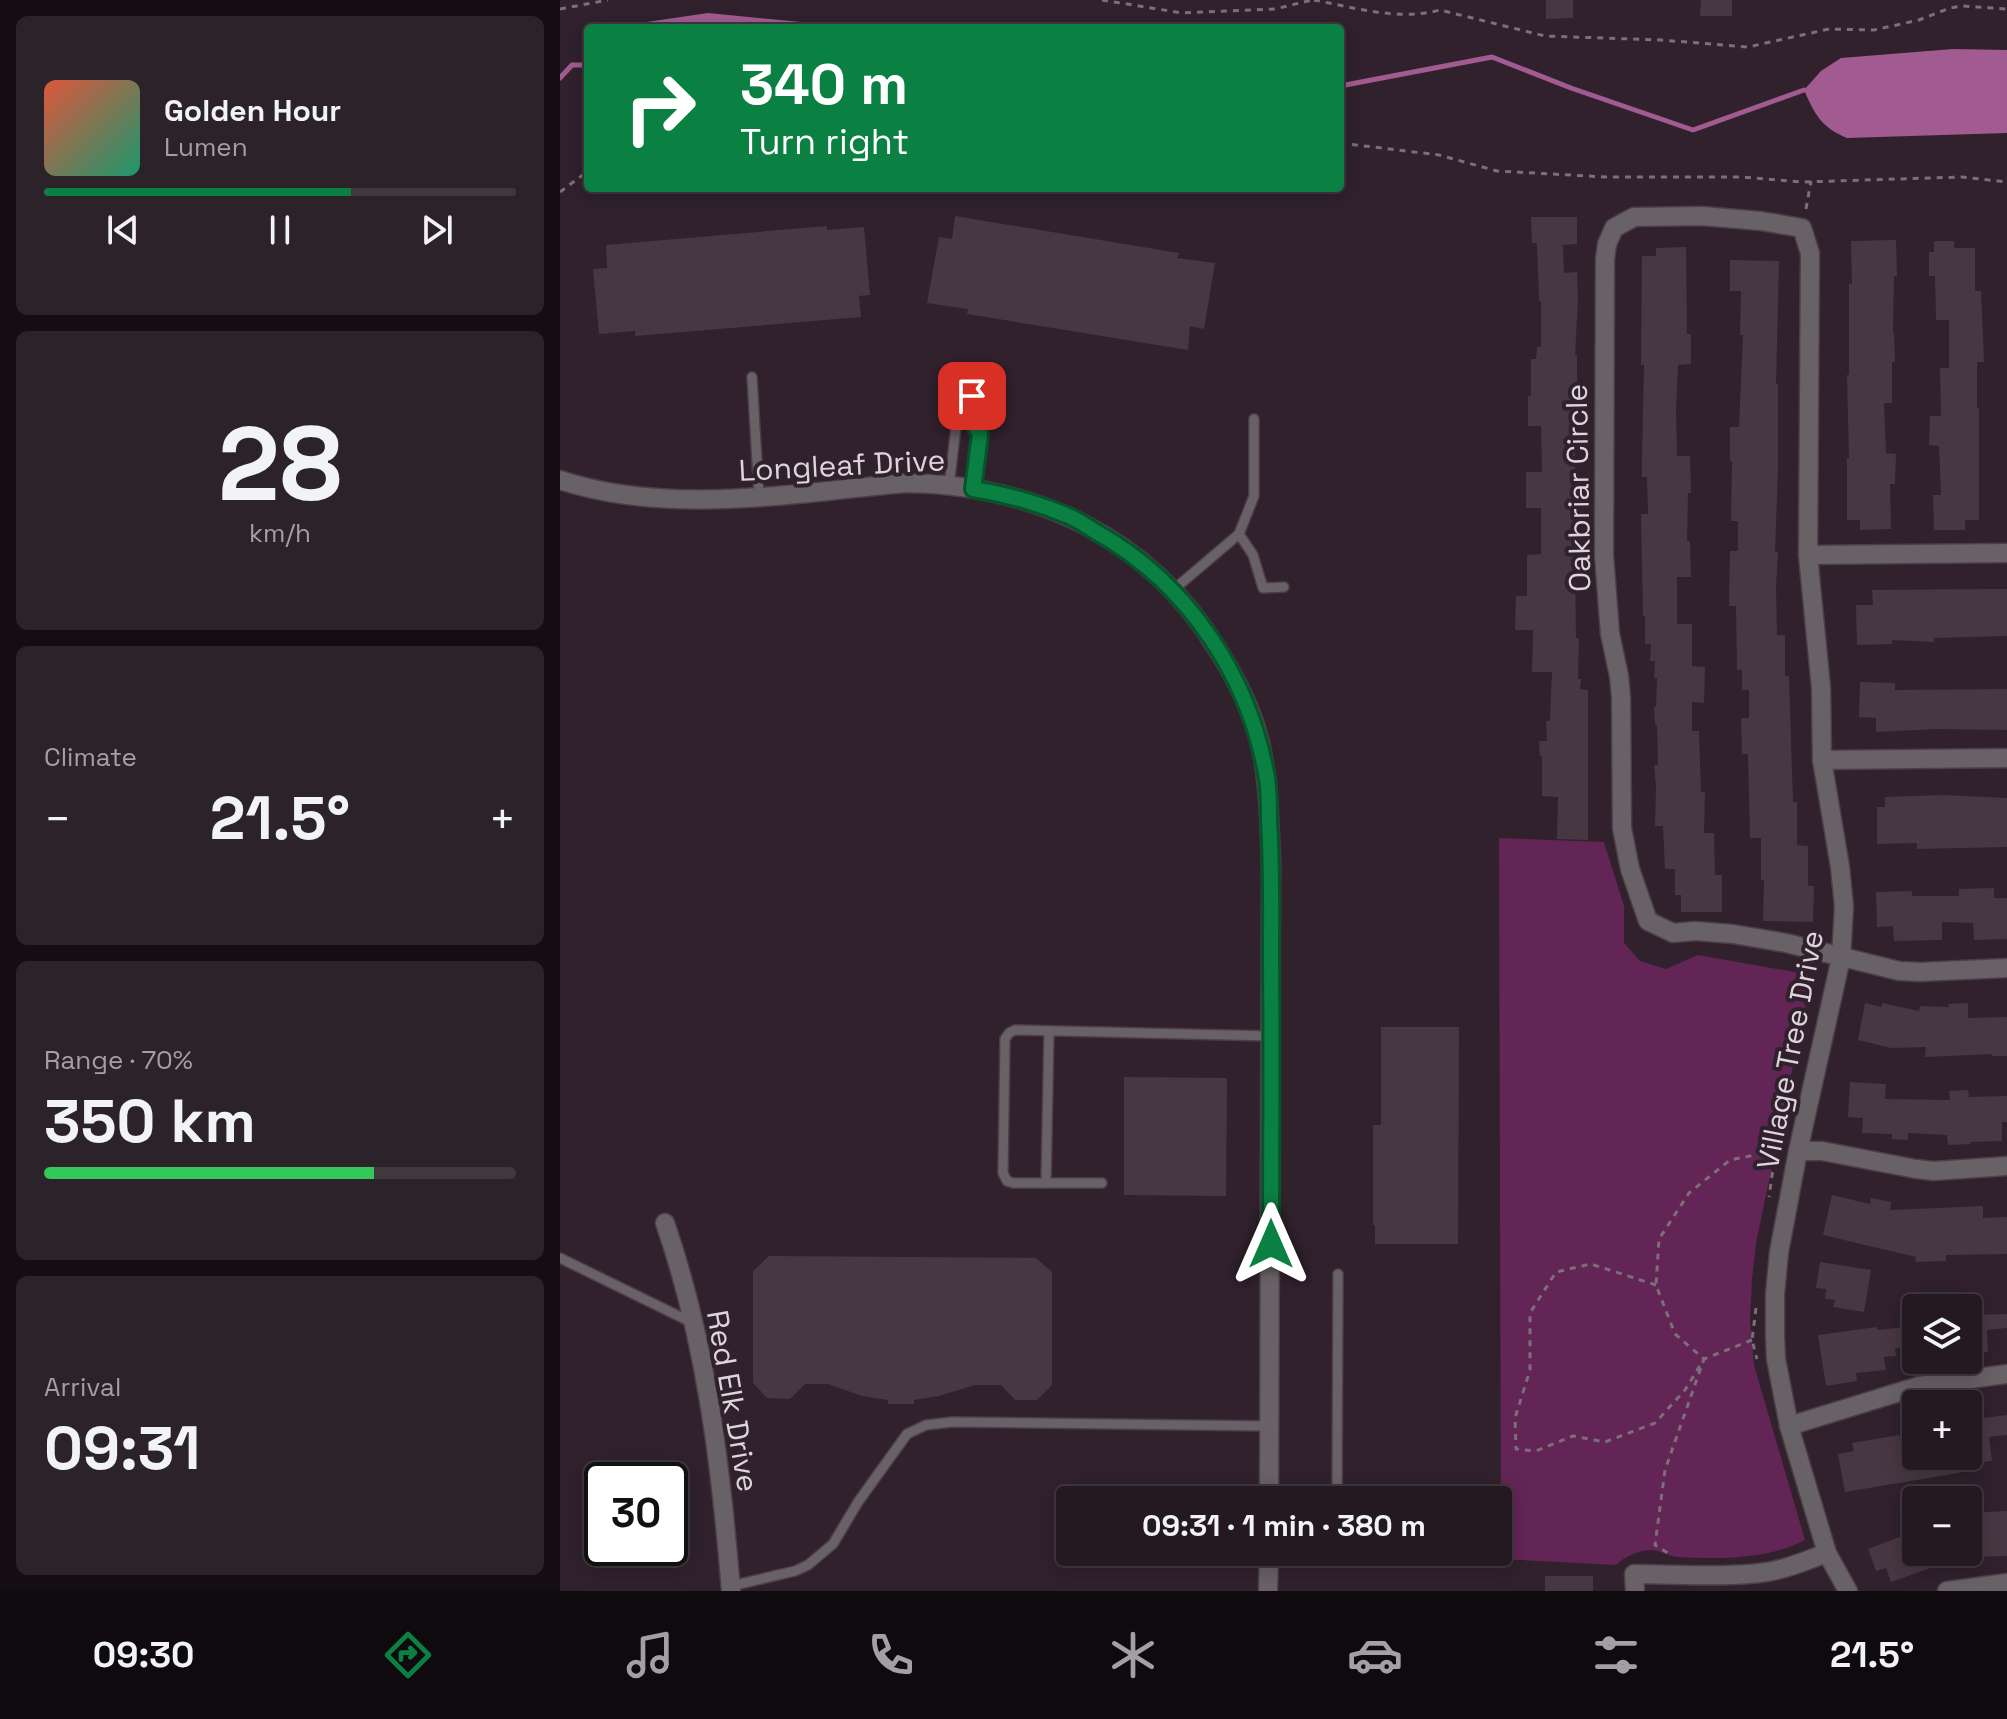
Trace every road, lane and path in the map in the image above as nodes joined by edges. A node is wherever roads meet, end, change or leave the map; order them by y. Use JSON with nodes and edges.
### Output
{"nodes":[{"id":1,"x":608,"y":0,"type":"edge"},
{"id":2,"x":1102,"y":0,"type":"edge"},
{"id":3,"x":1313,"y":0,"type":"edge"},
{"id":4,"x":1130,"y":2,"type":"edge"},
{"id":5,"x":560,"y":9,"type":"edge"},
{"id":6,"x":2007,"y":9,"type":"edge"},
{"id":7,"x":1344,"y":143,"type":"edge"},
{"id":8,"x":584,"y":174,"type":"edge"},
{"id":9,"x":1811,"y":181,"type":"junction"},
{"id":10,"x":2007,"y":182,"type":"edge"},
{"id":11,"x":560,"y":192,"type":"edge"},
{"id":12,"x":1802,"y":228,"type":"junction"},
{"id":13,"x":974,"y":376,"type":"dead end"},
{"id":14,"x":752,"y":377,"type":"dead end"},
{"id":15,"x":969,"y":416,"type":"junction"},
{"id":16,"x":1254,"y":419,"type":"dead end"},
{"id":17,"x":560,"y":480,"type":"edge"},
{"id":18,"x":949,"y":486,"type":"junction"},
{"id":19,"x":973,"y":489,"type":"junction"},
{"id":20,"x":759,"y":496,"type":"junction"},
{"id":21,"x":1239,"y":534,"type":"junction"},
{"id":22,"x":2007,"y":553,"type":"edge"},
{"id":23,"x":1808,"y":555,"type":"junction"},
{"id":24,"x":1284,"y":587,"type":"dead end"},
{"id":25,"x":1172,"y":591,"type":"junction"},
{"id":26,"x":2007,"y":758,"type":"edge"},
{"id":27,"x":1822,"y":760,"type":"junction"},
{"id":28,"x":1841,"y":958,"type":"junction"},
{"id":29,"x":2007,"y":968,"type":"edge"},
{"id":30,"x":1049,"y":1031,"type":"junction"},
{"id":31,"x":1271,"y":1036,"type":"junction"},
{"id":32,"x":1798,"y":1151,"type":"junction"},
{"id":33,"x":2007,"y":1166,"type":"edge"},
{"id":34,"x":1046,"y":1183,"type":"junction"},
{"id":35,"x":1102,"y":1183,"type":"dead end"},
{"id":36,"x":1769,"y":1201,"type":"dead end"},
{"id":37,"x":665,"y":1223,"type":"dead end"},
{"id":38,"x":560,"y":1258,"type":"edge"},
{"id":39,"x":1338,"y":1274,"type":"dead end"},
{"id":40,"x":1656,"y":1285,"type":"junction"},
{"id":41,"x":1755,"y":1309,"type":"dead end"},
{"id":42,"x":693,"y":1323,"type":"junction"},
{"id":43,"x":1752,"y":1340,"type":"junction"},
{"id":44,"x":1704,"y":1359,"type":"junction"},
{"id":45,"x":1760,"y":1371,"type":"dead end"},
{"id":46,"x":2007,"y":1374,"type":"edge"},
{"id":47,"x":1269,"y":1426,"type":"junction"},
{"id":48,"x":1789,"y":1426,"type":"junction"},
{"id":49,"x":1269,"y":1486,"type":"edge"},
{"id":50,"x":1337,"y":1486,"type":"edge"},
{"id":51,"x":1827,"y":1553,"type":"junction"},
{"id":52,"x":1674,"y":1557,"type":"dead end"},
{"id":53,"x":1269,"y":1566,"type":"edge"},
{"id":54,"x":2007,"y":1583,"type":"edge"},
{"id":55,"x":731,"y":1588,"type":"edge"},
{"id":56,"x":1268,"y":1591,"type":"edge"},
{"id":57,"x":1635,"y":1591,"type":"edge"},
{"id":58,"x":1848,"y":1591,"type":"edge"},
{"id":59,"x":1947,"y":1591,"type":"edge"}],
"edges":[{"from":1,"to":5,"type":"path"},
{"from":2,"to":4,"type":"path"},
{"from":3,"to":4,"type":"path"},
{"from":3,"to":6,"type":"path"},
{"from":7,"to":9,"type":"path"},
{"from":8,"to":11,"type":"path"},
{"from":9,"to":10,"type":"path"},
{"from":9,"to":12,"type":"path"},
{"from":12,"to":23,"type":"street","name":"Village Tree Drive"},
{"from":12,"to":28,"type":"street","name":"Oakbriar Circle"},
{"from":13,"to":15,"type":"lane"},
{"from":14,"to":20,"type":"lane"},
{"from":15,"to":18,"type":"lane"},
{"from":15,"to":19,"type":"lane"},
{"from":16,"to":21,"type":"lane"},
{"from":17,"to":20,"type":"street","name":"Longleaf Drive"},
{"from":18,"to":19,"type":"street","name":"Longleaf Drive"},
{"from":18,"to":20,"type":"street","name":"Longleaf Drive"},
{"from":19,"to":25,"type":"street","name":"Longleaf Drive"},
{"from":21,"to":24,"type":"lane"},
{"from":21,"to":25,"type":"lane"},
{"from":22,"to":23,"type":"street"},
{"from":23,"to":27,"type":"street","name":"Village Tree Drive"},
{"from":25,"to":31,"type":"street","name":"Longleaf Drive"},
{"from":26,"to":27,"type":"street"},
{"from":27,"to":28,"type":"street","name":"Village Tree Drive"},
{"from":28,"to":29,"type":"street","name":"Oakbriar Circle"},
{"from":28,"to":32,"type":"street","name":"Village Tree Drive"},
{"from":30,"to":31,"type":"lane"},
{"from":30,"to":34,"type":"lane"},
{"from":30,"to":34,"type":"lane"},
{"from":31,"to":47,"type":"street","name":"Longleaf Drive"},
{"from":32,"to":33,"type":"street"},
{"from":32,"to":48,"type":"street","name":"Village Tree Drive"},
{"from":34,"to":35,"type":"lane"},
{"from":36,"to":40,"type":"path"},
{"from":37,"to":42,"type":"street","name":"Red Elk Drive"},
{"from":38,"to":42,"type":"lane"},
{"from":39,"to":50,"type":"lane"},
{"from":40,"to":44,"type":"path"},
{"from":40,"to":44,"type":"path"},
{"from":41,"to":43,"type":"path"},
{"from":42,"to":55,"type":"street","name":"Red Elk Drive"},
{"from":43,"to":44,"type":"path"},
{"from":43,"to":45,"type":"path"},
{"from":44,"to":52,"type":"path"},
{"from":46,"to":48,"type":"street"},
{"from":47,"to":49,"type":"street","name":"Longleaf Drive"},
{"from":47,"to":55,"type":"lane"},
{"from":48,"to":51,"type":"street","name":"Village Tree Drive"},
{"from":51,"to":57,"type":"street"},
{"from":51,"to":58,"type":"street","name":"Village Tree Drive"},
{"from":53,"to":56,"type":"street"},
{"from":54,"to":59,"type":"street"}]}
